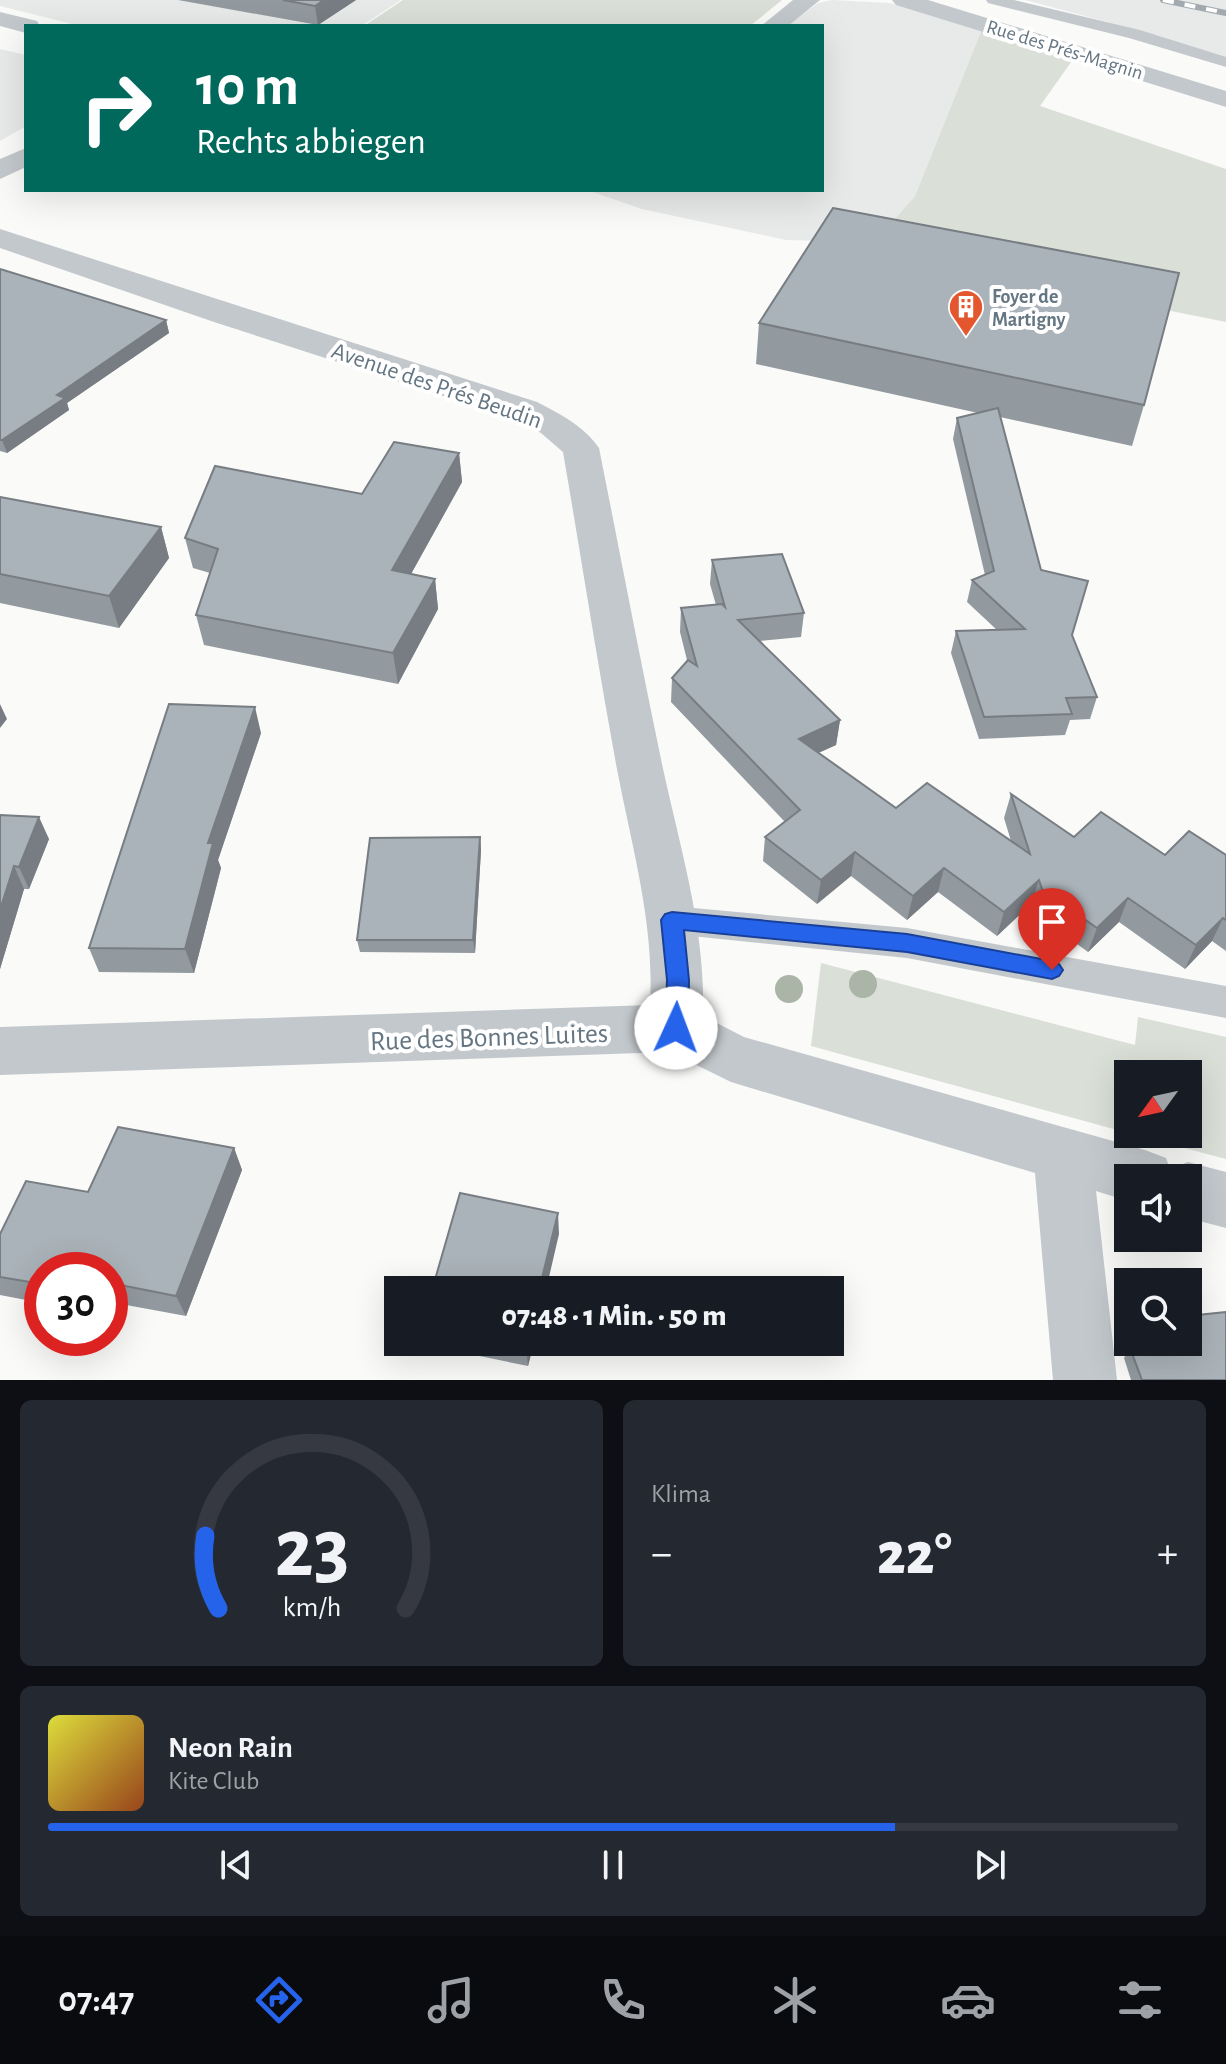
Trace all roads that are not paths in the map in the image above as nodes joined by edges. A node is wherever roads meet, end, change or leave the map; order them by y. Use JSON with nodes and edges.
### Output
{"nodes":[{"id":1,"x":808,"y":0,"type":"edge"},
{"id":2,"x":904,"y":0,"type":"edge"},
{"id":3,"x":994,"y":0,"type":"edge"},
{"id":4,"x":0,"y":19,"type":"edge"},
{"id":5,"x":776,"y":24,"type":"edge"},
{"id":6,"x":24,"y":25,"type":"edge"},
{"id":7,"x":1226,"y":62,"type":"edge"},
{"id":8,"x":1226,"y":99,"type":"edge"},
{"id":9,"x":24,"y":157,"type":"edge"},
{"id":10,"x":0,"y":170,"type":"edge"},
{"id":11,"x":0,"y":238,"type":"edge"},
{"id":12,"x":672,"y":920,"type":"junction"},
{"id":13,"x":1226,"y":1002,"type":"edge"},
{"id":14,"x":676,"y":1028,"type":"junction"},
{"id":15,"x":0,"y":1051,"type":"edge"},
{"id":16,"x":1063,"y":1156,"type":"junction"},
{"id":17,"x":1114,"y":1170,"type":"edge"},
{"id":18,"x":1202,"y":1194,"type":"edge"},
{"id":19,"x":1226,"y":1200,"type":"edge"},
{"id":20,"x":1085,"y":1380,"type":"edge"}],
"edges":[{"from":1,"to":5,"type":"street"},
{"from":2,"to":8,"type":"street","name":"Rue des Prés-Magnin"},
{"from":3,"to":7,"type":"lane"},
{"from":4,"to":6,"type":"street"},
{"from":9,"to":10,"type":"street"},
{"from":11,"to":12,"type":"street","name":"Avenue des Prés Beudin"},
{"from":12,"to":13,"type":"lane"},
{"from":12,"to":14,"type":"street","name":"Avenue des Prés Beudin"},
{"from":14,"to":15,"type":"street","name":"Rue des Bonnes Luites"},
{"from":14,"to":16,"type":"street"},
{"from":16,"to":17,"type":"street"},
{"from":16,"to":20,"type":"street"},
{"from":18,"to":19,"type":"street"}]}
